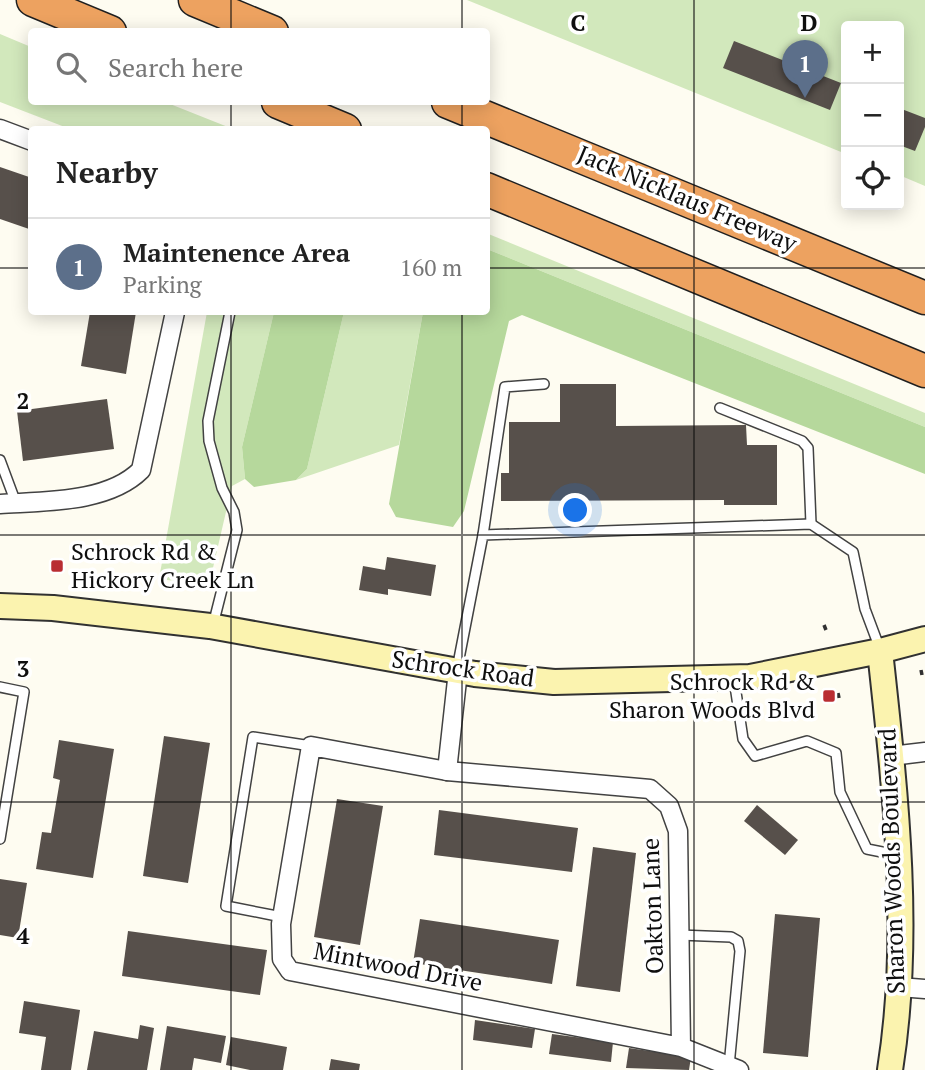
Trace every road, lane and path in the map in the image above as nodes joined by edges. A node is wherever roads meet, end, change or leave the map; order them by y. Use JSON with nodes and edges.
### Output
{"nodes":[{"id":1,"x":33,"y":0,"type":"edge"},
{"id":2,"x":195,"y":0,"type":"edge"},
{"id":3,"x":100,"y":28,"type":"edge"},
{"id":4,"x":262,"y":28,"type":"edge"},
{"id":5,"x":285,"y":105,"type":"edge"},
{"id":6,"x":455,"y":105,"type":"edge"},
{"id":7,"x":335,"y":126,"type":"edge"},
{"id":8,"x":0,"y":129,"type":"edge"},
{"id":9,"x":28,"y":140,"type":"edge"},
{"id":10,"x":490,"y":191,"type":"edge"},
{"id":11,"x":925,"y":298,"type":"edge"},
{"id":12,"x":174,"y":315,"type":"edge"},
{"id":13,"x":229,"y":315,"type":"edge"},
{"id":14,"x":925,"y":371,"type":"edge"},
{"id":15,"x":544,"y":384,"type":"dead end"},
{"id":16,"x":720,"y":408,"type":"dead end"},
{"id":17,"x":0,"y":460,"type":"edge"},
{"id":18,"x":16,"y":503,"type":"edge"},
{"id":19,"x":811,"y":524,"type":"junction"},
{"id":20,"x":483,"y":535,"type":"junction"},
{"id":21,"x":0,"y":606,"type":"edge"},
{"id":22,"x":212,"y":626,"type":"junction"},
{"id":23,"x":925,"y":639,"type":"edge"},
{"id":24,"x":880,"y":651,"type":"junction"},
{"id":25,"x":457,"y":671,"type":"junction"},
{"id":26,"x":734,"y":677,"type":"junction"},
{"id":27,"x":0,"y":687,"type":"edge"},
{"id":28,"x":311,"y":746,"type":"junction"},
{"id":29,"x":925,"y":752,"type":"edge"},
{"id":30,"x":891,"y":756,"type":"junction"},
{"id":31,"x":447,"y":771,"type":"junction"},
{"id":32,"x":0,"y":839,"type":"edge"},
{"id":33,"x":897,"y":855,"type":"junction"},
{"id":34,"x":282,"y":917,"type":"junction"},
{"id":35,"x":679,"y":934,"type":"junction"},
{"id":36,"x":899,"y":988,"type":"junction"},
{"id":37,"x":925,"y":989,"type":"edge"},
{"id":38,"x":681,"y":1047,"type":"junction"},
{"id":39,"x":734,"y":1068,"type":"edge"},
{"id":40,"x":890,"y":1070,"type":"edge"}],
"edges":[{"from":1,"to":3,"type":"highway"},
{"from":2,"to":4,"type":"highway"},
{"from":5,"to":7,"type":"highway"},
{"from":6,"to":11,"type":"highway","name":"Jack Nicklaus Freeway"},
{"from":8,"to":9,"type":"street"},
{"from":10,"to":14,"type":"highway"},
{"from":12,"to":18,"type":"street"},
{"from":13,"to":22,"type":"lane"},
{"from":15,"to":20,"type":"lane"},
{"from":16,"to":19,"type":"lane"},
{"from":17,"to":18,"type":"lane"},
{"from":19,"to":20,"type":"lane"},
{"from":19,"to":24,"type":"lane"},
{"from":20,"to":25,"type":"lane"},
{"from":21,"to":22,"type":"main road","name":"Schrock Road"},
{"from":22,"to":25,"type":"main road","name":"Schrock Road"},
{"from":23,"to":24,"type":"main road","name":"Schrock Road"},
{"from":24,"to":26,"type":"main road","name":"Schrock Road"},
{"from":24,"to":30,"type":"main road","name":"Sharon Woods Boulevard"},
{"from":25,"to":26,"type":"main road","name":"Schrock Road"},
{"from":25,"to":31,"type":"street"},
{"from":26,"to":33,"type":"lane"},
{"from":27,"to":32,"type":"lane"},
{"from":28,"to":31,"type":"street","name":"Oakton Lane"},
{"from":28,"to":34,"type":"street","name":"Mintwood Drive"},
{"from":28,"to":34,"type":"lane"},
{"from":29,"to":30,"type":"street"},
{"from":30,"to":33,"type":"main road","name":"Sharon Woods Boulevard"},
{"from":31,"to":35,"type":"street","name":"Oakton Lane"},
{"from":33,"to":36,"type":"main road","name":"Sharon Woods Boulevard"},
{"from":34,"to":38,"type":"street","name":"Mintwood Drive"},
{"from":35,"to":38,"type":"street","name":"Oakton Lane"},
{"from":35,"to":39,"type":"lane"},
{"from":36,"to":37,"type":"street"},
{"from":36,"to":40,"type":"main road","name":"Sharon Woods Boulevard"},
{"from":38,"to":39,"type":"street"}]}
